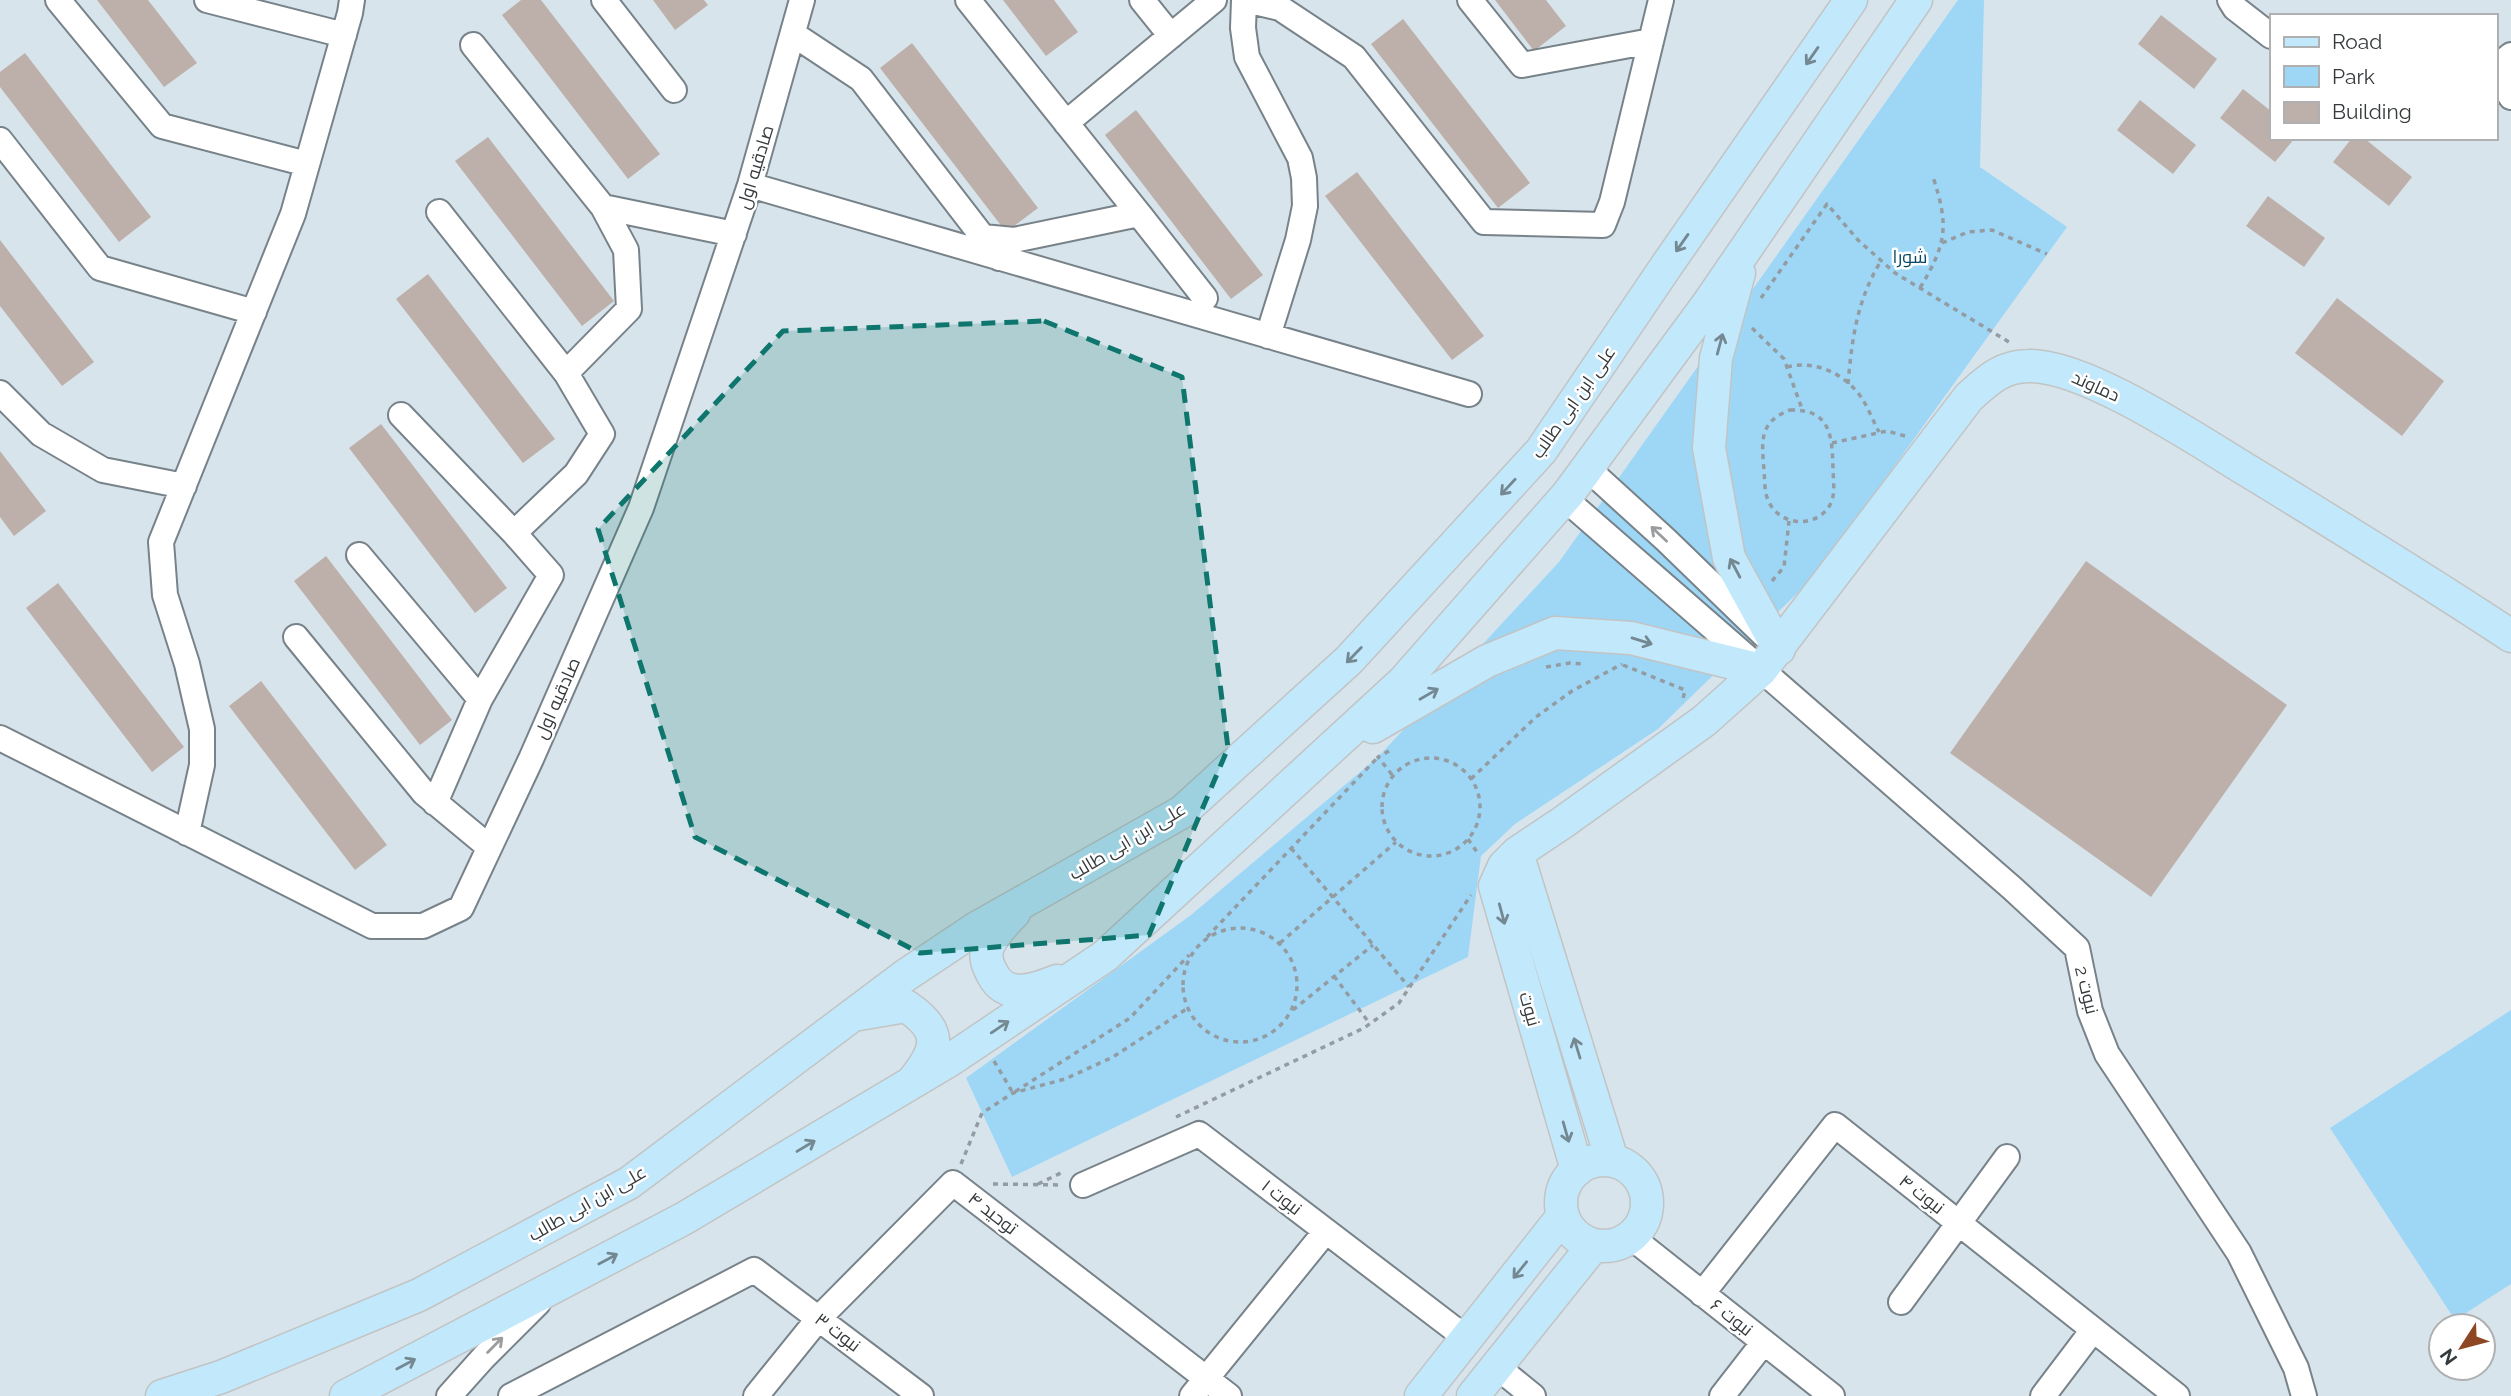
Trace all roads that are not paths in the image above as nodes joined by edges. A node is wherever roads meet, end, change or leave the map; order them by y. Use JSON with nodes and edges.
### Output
{"nodes":[{"id":1,"x":58,"y":0,"type":"edge"},
{"id":2,"x":207,"y":0,"type":"edge"},
{"id":3,"x":352,"y":0,"type":"edge"},
{"id":4,"x":604,"y":0,"type":"edge"},
{"id":5,"x":802,"y":0,"type":"edge"},
{"id":6,"x":968,"y":0,"type":"edge"},
{"id":7,"x":1142,"y":0,"type":"edge"},
{"id":8,"x":1214,"y":0,"type":"edge"},
{"id":9,"x":1245,"y":0,"type":"edge"},
{"id":10,"x":1470,"y":0,"type":"edge"},
{"id":11,"x":1661,"y":0,"type":"edge"},
{"id":12,"x":1851,"y":0,"type":"edge"},
{"id":13,"x":1916,"y":0,"type":"edge"},
{"id":14,"x":2230,"y":0,"type":"edge"},
{"id":15,"x":793,"y":34,"type":"junction"},
{"id":16,"x":344,"y":35,"type":"junction"},
{"id":17,"x":2270,"y":35,"type":"edge"},
{"id":18,"x":1171,"y":36,"type":"junction"},
{"id":19,"x":1651,"y":41,"type":"junction"},
{"id":20,"x":473,"y":45,"type":"dead end"},
{"id":21,"x":2511,"y":55,"type":"edge"},
{"id":22,"x":674,"y":90,"type":"dead end"},
{"id":23,"x":2511,"y":97,"type":"edge"},
{"id":24,"x":1066,"y":123,"type":"junction"},
{"id":25,"x":0,"y":140,"type":"edge"},
{"id":26,"x":307,"y":164,"type":"junction"},
{"id":27,"x":750,"y":185,"type":"junction"},
{"id":28,"x":603,"y":207,"type":"junction"},
{"id":29,"x":439,"y":212,"type":"dead end"},
{"id":30,"x":1139,"y":214,"type":"junction"},
{"id":31,"x":734,"y":234,"type":"junction"},
{"id":32,"x":983,"y":237,"type":"junction"},
{"id":33,"x":1746,"y":247,"type":"junction"},
{"id":34,"x":999,"y":258,"type":"junction"},
{"id":35,"x":1205,"y":298,"type":"dead end"},
{"id":36,"x":254,"y":312,"type":"junction"},
{"id":37,"x":1268,"y":336,"type":"junction"},
{"id":38,"x":566,"y":373,"type":"junction"},
{"id":39,"x":0,"y":393,"type":"edge"},
{"id":40,"x":1469,"y":394,"type":"dead end"},
{"id":41,"x":401,"y":415,"type":"dead end"},
{"id":42,"x":1587,"y":468,"type":"junction"},
{"id":43,"x":184,"y":486,"type":"junction"},
{"id":44,"x":1564,"y":498,"type":"junction"},
{"id":45,"x":514,"y":533,"type":"junction"},
{"id":46,"x":359,"y":555,"type":"dead end"},
{"id":47,"x":2511,"y":636,"type":"edge"},
{"id":48,"x":296,"y":637,"type":"dead end"},
{"id":49,"x":1770,"y":660,"type":"junction"},
{"id":50,"x":480,"y":699,"type":"junction"},
{"id":51,"x":0,"y":738,"type":"edge"},
{"id":52,"x":1328,"y":753,"type":"junction"},
{"id":53,"x":435,"y":803,"type":"junction"},
{"id":54,"x":187,"y":833,"type":"junction"},
{"id":55,"x":489,"y":847,"type":"junction"},
{"id":56,"x":1517,"y":853,"type":"junction"},
{"id":57,"x":1027,"y":900,"type":"junction"},
{"id":58,"x":1084,"y":971,"type":"junction"},
{"id":59,"x":853,"y":1015,"type":"junction"},
{"id":60,"x":912,"y":1083,"type":"junction"},
{"id":61,"x":2007,"y":1157,"type":"dead end"},
{"id":62,"x":1612,"y":1160,"type":"junction"},
{"id":63,"x":1577,"y":1170,"type":"junction"},
{"id":64,"x":1079,"y":1175,"type":"road end"},
{"id":65,"x":1563,"y":1216,"type":"junction"},
{"id":66,"x":1959,"y":1224,"type":"junction"},
{"id":67,"x":1326,"y":1231,"type":"junction"},
{"id":68,"x":1631,"y":1237,"type":"junction"},
{"id":69,"x":1593,"y":1246,"type":"junction"},
{"id":70,"x":553,"y":1288,"type":"junction"},
{"id":71,"x":1702,"y":1294,"type":"junction"},
{"id":72,"x":1901,"y":1302,"type":"dead end"},
{"id":73,"x":819,"y":1318,"type":"junction"},
{"id":74,"x":2093,"y":1330,"type":"junction"},
{"id":75,"x":1466,"y":1338,"type":"junction"},
{"id":76,"x":1764,"y":1342,"type":"junction"},
{"id":77,"x":1496,"y":1366,"type":"junction"},
{"id":78,"x":1199,"y":1387,"type":"edge"},
{"id":79,"x":162,"y":1396,"type":"edge"},
{"id":80,"x":346,"y":1396,"type":"edge"},
{"id":81,"x":449,"y":1396,"type":"edge"},
{"id":82,"x":511,"y":1396,"type":"edge"},
{"id":83,"x":756,"y":1396,"type":"edge"},
{"id":84,"x":921,"y":1396,"type":"edge"},
{"id":85,"x":1229,"y":1396,"type":"edge"},
{"id":86,"x":1421,"y":1396,"type":"edge"},
{"id":87,"x":1473,"y":1396,"type":"edge"},
{"id":88,"x":1533,"y":1396,"type":"edge"},
{"id":89,"x":1722,"y":1396,"type":"edge"},
{"id":90,"x":1832,"y":1396,"type":"edge"},
{"id":91,"x":2043,"y":1396,"type":"edge"},
{"id":92,"x":2177,"y":1396,"type":"edge"},
{"id":93,"x":2304,"y":1396,"type":"edge"}],
"edges":[{"from":1,"to":26,"type":"street"},
{"from":2,"to":16,"type":"street"},
{"from":3,"to":16,"type":"street"},
{"from":4,"to":22,"type":"street"},
{"from":5,"to":15,"type":"street","name":"صادقیه اول"},
{"from":6,"to":24,"type":"street"},
{"from":7,"to":18,"type":"street"},
{"from":8,"to":18,"type":"street"},
{"from":9,"to":19,"type":"street"},
{"from":9,"to":37,"type":"street"},
{"from":10,"to":19,"type":"street"},
{"from":11,"to":19,"type":"street"},
{"from":12,"to":57,"type":"main road","name":"علی ابن ابی طالب","one_way":true},
{"from":13,"to":33,"type":"main road"},
{"from":14,"to":17,"type":"street"},
{"from":15,"to":27,"type":"street","name":"صادقیه اول"},
{"from":15,"to":32,"type":"street"},
{"from":16,"to":26,"type":"street"},
{"from":18,"to":24,"type":"street"},
{"from":20,"to":28,"type":"street"},
{"from":21,"to":23,"type":"street"},
{"from":24,"to":30,"type":"street"},
{"from":25,"to":36,"type":"street"},
{"from":26,"to":36,"type":"street"},
{"from":27,"to":31,"type":"street","name":"صادقیه اول"},
{"from":27,"to":34,"type":"street"},
{"from":28,"to":31,"type":"street"},
{"from":28,"to":38,"type":"street"},
{"from":29,"to":38,"type":"street"},
{"from":30,"to":32,"type":"street"},
{"from":30,"to":35,"type":"street"},
{"from":31,"to":55,"type":"street","name":"صادقیه اول"},
{"from":32,"to":34,"type":"street"},
{"from":33,"to":42,"type":"main road"},
{"from":49,"to":33,"type":"main road","one_way":true},
{"from":34,"to":37,"type":"street"},
{"from":36,"to":43,"type":"street"},
{"from":37,"to":40,"type":"street"},
{"from":38,"to":45,"type":"street"},
{"from":39,"to":43,"type":"street"},
{"from":41,"to":45,"type":"street"},
{"from":42,"to":44,"type":"main road"},
{"from":49,"to":42,"type":"street","one_way":true},
{"from":43,"to":54,"type":"street"},
{"from":44,"to":49,"type":"street"},
{"from":44,"to":52,"type":"main road"},
{"from":45,"to":50,"type":"street"},
{"from":46,"to":50,"type":"street"},
{"from":47,"to":49,"type":"main road","name":"دماوند"},
{"from":48,"to":53,"type":"street"},
{"from":52,"to":49,"type":"main road","one_way":true},
{"from":49,"to":56,"type":"main road","name":"نبوت"},
{"from":49,"to":93,"type":"street","name":"نبوت 2"},
{"from":50,"to":53,"type":"street"},
{"from":51,"to":54,"type":"street","name":"صادقیه اول"},
{"from":52,"to":58,"type":"main road"},
{"from":53,"to":55,"type":"street"},
{"from":54,"to":55,"type":"street","name":"صادقیه اول"},
{"from":62,"to":56,"type":"main road","name":"نبوت","one_way":true},
{"from":56,"to":63,"type":"main road","name":"نبوت","one_way":true},
{"from":57,"to":58,"type":"main road"},
{"from":57,"to":59,"type":"main road","name":"علی ابن ابی طالب"},
{"from":60,"to":58,"type":"main road","one_way":true},
{"from":59,"to":60,"type":"main road"},
{"from":59,"to":79,"type":"main road","name":"علی ابن ابی طالب"},
{"from":70,"to":60,"type":"main road","one_way":true},
{"from":61,"to":66,"type":"street"},
{"from":62,"to":63,"type":"main road"},
{"from":62,"to":68,"type":"main road"},
{"from":63,"to":65,"type":"main road"},
{"from":64,"to":67,"type":"street","name":"نبوت ۱"},
{"from":65,"to":69,"type":"main road"},
{"from":65,"to":75,"type":"main road","one_way":true},
{"from":66,"to":71,"type":"street","name":"نبوت ۴"},
{"from":66,"to":72,"type":"street"},
{"from":66,"to":74,"type":"street","name":"نبوت ۴"},
{"from":67,"to":75,"type":"street","name":"نبوت ۱"},
{"from":67,"to":78,"type":"street"},
{"from":68,"to":69,"type":"main road"},
{"from":68,"to":71,"type":"street","name":"نبوت ۶"},
{"from":69,"to":77,"type":"main road"},
{"from":80,"to":70,"type":"main road","one_way":true},
{"from":81,"to":70,"type":"street","one_way":true},
{"from":71,"to":76,"type":"street","name":"نبوت ۶"},
{"from":73,"to":78,"type":"street","name":"توحید ۴"},
{"from":73,"to":82,"type":"street","name":"نبوت ۳"},
{"from":73,"to":83,"type":"street","name":"توحید ۴"},
{"from":73,"to":84,"type":"street","name":"نبوت ۳"},
{"from":74,"to":91,"type":"street"},
{"from":74,"to":92,"type":"street","name":"نبوت ۴"},
{"from":75,"to":86,"type":"main road"},
{"from":76,"to":89,"type":"street"},
{"from":76,"to":90,"type":"street","name":"نبوت ۶"},
{"from":77,"to":87,"type":"main road"},
{"from":77,"to":88,"type":"street"},
{"from":78,"to":85,"type":"street","name":"توحید ۴"}]}
